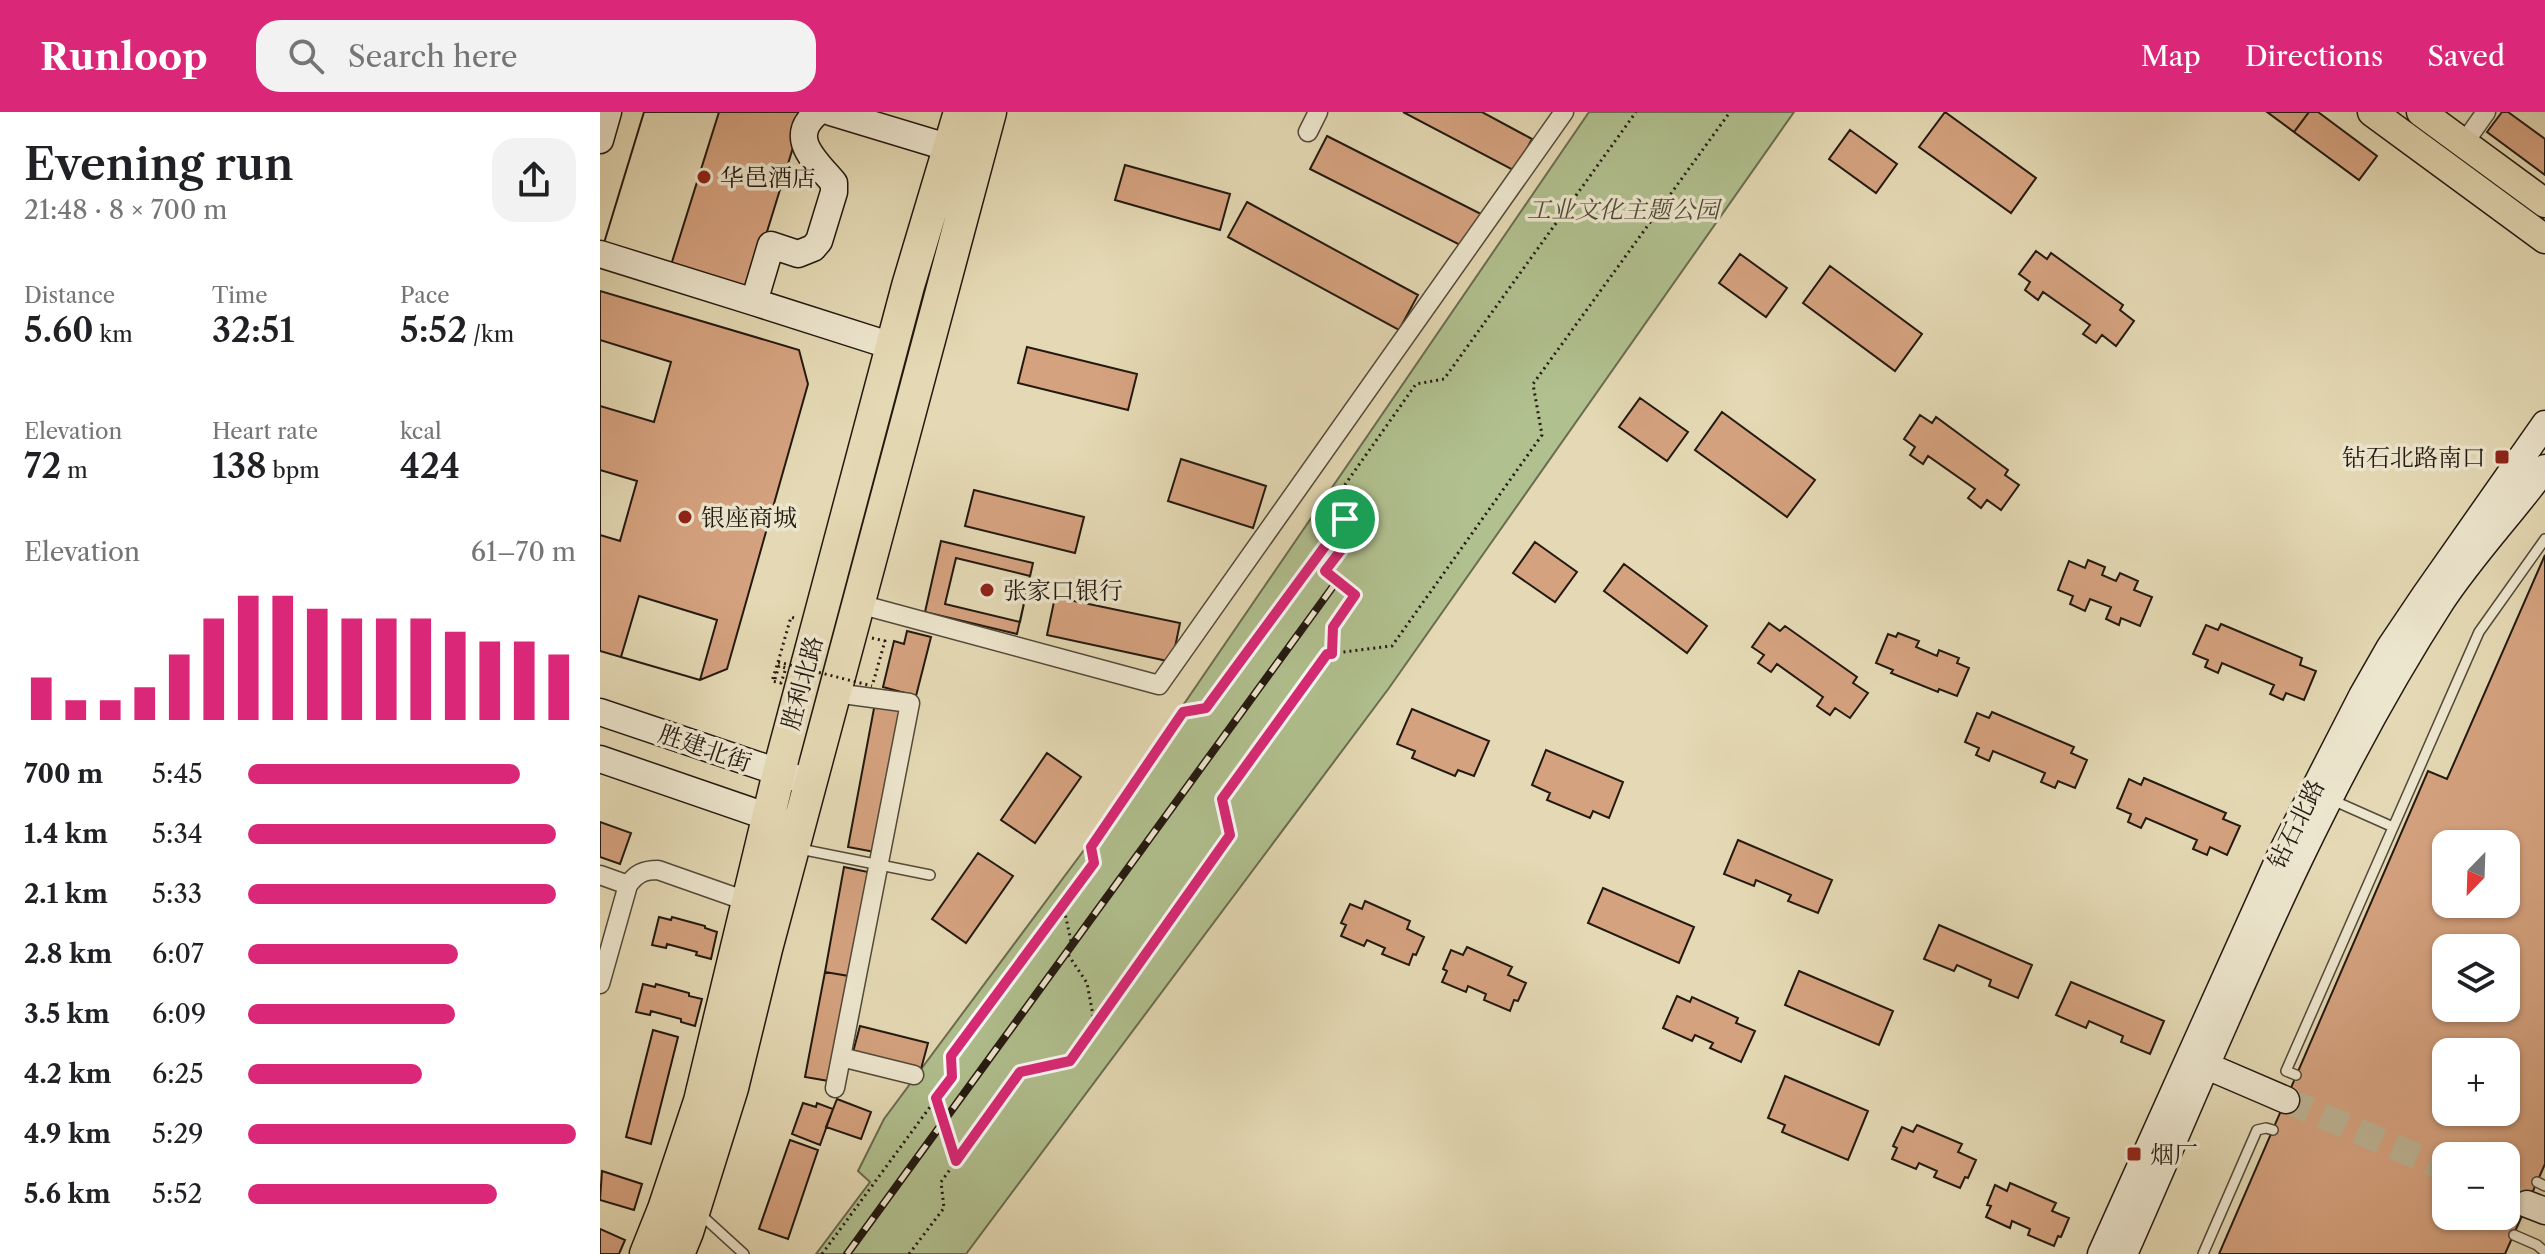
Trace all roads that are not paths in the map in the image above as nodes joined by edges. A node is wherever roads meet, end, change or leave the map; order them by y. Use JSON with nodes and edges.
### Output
{"nodes":[{"id":1,"x":608,"y":112,"type":"edge"},
{"id":2,"x":818,"y":112,"type":"edge"},
{"id":3,"x":831,"y":112,"type":"edge"},
{"id":4,"x":960,"y":112,"type":"edge"},
{"id":5,"x":990,"y":112,"type":"edge"},
{"id":6,"x":1318,"y":112,"type":"edge"},
{"id":7,"x":1564,"y":112,"type":"edge"},
{"id":8,"x":2372,"y":112,"type":"edge"},
{"id":9,"x":2421,"y":112,"type":"edge"},
{"id":10,"x":2486,"y":112,"type":"edge"},
{"id":11,"x":1308,"y":132,"type":"dead end"},
{"id":12,"x":600,"y":140,"type":"edge"},
{"id":13,"x":2464,"y":143,"type":"junction"},
{"id":14,"x":950,"y":148,"type":"junction"},
{"id":15,"x":2545,"y":203,"type":"edge"},
{"id":16,"x":2545,"y":239,"type":"edge"},
{"id":17,"x":600,"y":254,"type":"edge"},
{"id":18,"x":754,"y":302,"type":"junction"},
{"id":19,"x":892,"y":346,"type":"junction"},
{"id":20,"x":2545,"y":424,"type":"edge"},
{"id":21,"x":2545,"y":468,"type":"edge"},
{"id":22,"x":2545,"y":539,"type":"edge"},
{"id":23,"x":859,"y":604,"type":"junction"},
{"id":24,"x":835,"y":693,"type":"junction"},
{"id":25,"x":600,"y":712,"type":"edge"},
{"id":26,"x":600,"y":759,"type":"edge"},
{"id":27,"x":779,"y":773,"type":"junction"},
{"id":28,"x":811,"y":782,"type":"junction"},
{"id":29,"x":2320,"y":795,"type":"junction"},
{"id":30,"x":769,"y":817,"type":"junction"},
{"id":31,"x":2393,"y":827,"type":"junction"},
{"id":32,"x":797,"y":837,"type":"junction"},
{"id":33,"x":878,"y":865,"type":"junction"},
{"id":34,"x":600,"y":875,"type":"edge"},
{"id":35,"x":930,"y":875,"type":"dead end"},
{"id":36,"x":628,"y":885,"type":"junction"},
{"id":37,"x":749,"y":902,"type":"junction"},
{"id":38,"x":600,"y":984,"type":"edge"},
{"id":39,"x":841,"y":1057,"type":"junction"},
{"id":40,"x":2207,"y":1066,"type":"junction"},
{"id":41,"x":914,"y":1075,"type":"dead end"},
{"id":42,"x":2296,"y":1075,"type":"dead end"},
{"id":43,"x":835,"y":1088,"type":"dead end"},
{"id":44,"x":2286,"y":1100,"type":"tunnel mouth"},
{"id":45,"x":2273,"y":1130,"type":"dead end"},
{"id":46,"x":695,"y":1209,"type":"junction"},
{"id":47,"x":2514,"y":1235,"type":"dead end"},
{"id":48,"x":2545,"y":1252,"type":"edge"},
{"id":49,"x":646,"y":1254,"type":"edge"},
{"id":50,"x":678,"y":1254,"type":"edge"},
{"id":51,"x":744,"y":1254,"type":"edge"},
{"id":52,"x":2101,"y":1254,"type":"edge"},
{"id":53,"x":2124,"y":1254,"type":"edge"},
{"id":54,"x":2203,"y":1254,"type":"edge"}],
"edges":[{"from":1,"to":12,"type":"main road"},
{"from":2,"to":18,"type":"main road"},
{"from":3,"to":14,"type":"main road"},
{"from":4,"to":14,"type":"highway","name":"胜利北路"},
{"from":5,"to":23,"type":"highway","name":"胜利北路"},
{"from":6,"to":11,"type":"street"},
{"from":7,"to":23,"type":"street"},
{"from":8,"to":16,"type":"main road"},
{"from":9,"to":13,"type":"main road"},
{"from":10,"to":13,"type":"street"},
{"from":13,"to":15,"type":"main road"},
{"from":14,"to":19,"type":"highway","name":"胜利北路"},
{"from":17,"to":18,"type":"main road"},
{"from":18,"to":19,"type":"main road"},
{"from":19,"to":27,"type":"highway","name":"胜利北路"},
{"from":20,"to":29,"type":"main road","name":"钻石北路"},
{"from":21,"to":29,"type":"main road","name":"钻石北路"},
{"from":22,"to":31,"type":"lane"},
{"from":23,"to":24,"type":"highway","name":"胜利北路"},
{"from":24,"to":28,"type":"highway","name":"胜利北路"},
{"from":24,"to":33,"type":"street"},
{"from":25,"to":27,"type":"main road","name":"胜建北街"},
{"from":26,"to":30,"type":"main road","name":"胜建北街"},
{"from":27,"to":28,"type":"main road","name":"胜建北街"},
{"from":27,"to":30,"type":"highway","name":"胜利北路"},
{"from":28,"to":32,"type":"highway","name":"胜利北路"},
{"from":29,"to":31,"type":"lane"},
{"from":29,"to":40,"type":"main road","name":"钻石北路"},
{"from":29,"to":52,"type":"main road","name":"钻石北路"},
{"from":30,"to":32,"type":"main road","name":"胜建北街"},
{"from":30,"to":37,"type":"highway","name":"胜利北路"},
{"from":31,"to":42,"type":"lane"},
{"from":32,"to":33,"type":"lane"},
{"from":32,"to":46,"type":"highway","name":"胜利北路"},
{"from":33,"to":35,"type":"lane"},
{"from":33,"to":39,"type":"street"},
{"from":34,"to":36,"type":"street"},
{"from":36,"to":37,"type":"street"},
{"from":36,"to":38,"type":"street"},
{"from":37,"to":49,"type":"highway","name":"胜利北路"},
{"from":39,"to":41,"type":"street"},
{"from":39,"to":43,"type":"street"},
{"from":40,"to":44,"type":"main road"},
{"from":40,"to":53,"type":"main road","name":"钻石北路"},
{"from":45,"to":54,"type":"lane"},
{"from":46,"to":50,"type":"highway","name":"胜利北路"},
{"from":46,"to":51,"type":"lane"},
{"from":47,"to":48,"type":"lane"}]}
